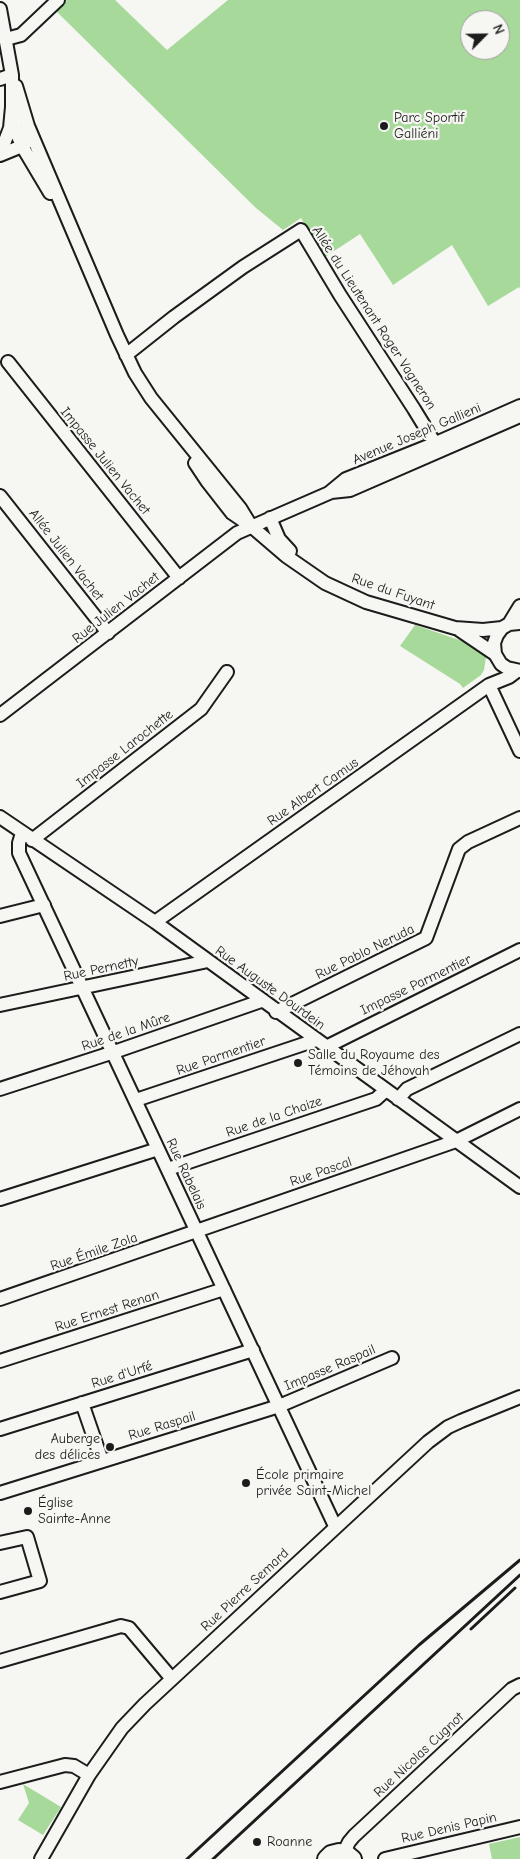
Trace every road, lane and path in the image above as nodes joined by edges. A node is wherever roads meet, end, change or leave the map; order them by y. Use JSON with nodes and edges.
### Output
{"nodes":[{"id":1,"x":58,"y":0,"type":"edge"},
{"id":2,"x":0,"y":9,"type":"edge"},
{"id":3,"x":6,"y":39,"type":"junction"},
{"id":4,"x":6,"y":77,"type":"edge"},
{"id":5,"x":23,"y":137,"type":"junction"},
{"id":6,"x":0,"y":154,"type":"edge"},
{"id":7,"x":126,"y":354,"type":"junction"},
{"id":8,"x":8,"y":362,"type":"dead end"},
{"id":9,"x":520,"y":406,"type":"edge"},
{"id":10,"x":520,"y":416,"type":"edge"},
{"id":11,"x":438,"y":447,"type":"junction"},
{"id":12,"x":0,"y":496,"type":"edge"},
{"id":13,"x":270,"y":518,"type":"junction"},
{"id":14,"x":251,"y":526,"type":"junction"},
{"id":15,"x":179,"y":578,"type":"junction"},
{"id":16,"x":325,"y":583,"type":"junction"},
{"id":17,"x":520,"y":606,"type":"edge"},
{"id":18,"x":510,"y":625,"type":"edge"},
{"id":19,"x":456,"y":628,"type":"junction"},
{"id":20,"x":108,"y":633,"type":"junction"},
{"id":21,"x":496,"y":656,"type":"junction"},
{"id":22,"x":518,"y":671,"type":"edge"},
{"id":23,"x":228,"y":672,"type":"dead end"},
{"id":24,"x":489,"y":686,"type":"junction"},
{"id":25,"x":0,"y":715,"type":"edge"},
{"id":26,"x":520,"y":751,"type":"edge"},
{"id":27,"x":0,"y":817,"type":"edge"},
{"id":28,"x":520,"y":818,"type":"edge"},
{"id":29,"x":27,"y":836,"type":"junction"},
{"id":30,"x":44,"y":905,"type":"junction"},
{"id":31,"x":0,"y":916,"type":"edge"},
{"id":32,"x":156,"y":922,"type":"junction"},
{"id":33,"x":520,"y":950,"type":"edge"},
{"id":34,"x":208,"y":961,"type":"junction"},
{"id":35,"x":83,"y":988,"type":"junction"},
{"id":36,"x":261,"y":1001,"type":"junction"},
{"id":37,"x":0,"y":1005,"type":"edge"},
{"id":38,"x":276,"y":1012,"type":"junction"},
{"id":39,"x":520,"y":1034,"type":"edge"},
{"id":40,"x":321,"y":1044,"type":"junction"},
{"id":41,"x":114,"y":1052,"type":"junction"},
{"id":42,"x":0,"y":1089,"type":"edge"},
{"id":43,"x":386,"y":1090,"type":"junction"},
{"id":44,"x":398,"y":1099,"type":"junction"},
{"id":45,"x":136,"y":1100,"type":"junction"},
{"id":46,"x":520,"y":1109,"type":"edge"},
{"id":47,"x":456,"y":1141,"type":"junction"},
{"id":48,"x":158,"y":1149,"type":"junction"},
{"id":49,"x":168,"y":1169,"type":"junction"},
{"id":50,"x":520,"y":1187,"type":"edge"},
{"id":51,"x":0,"y":1199,"type":"edge"},
{"id":52,"x":197,"y":1232,"type":"junction"},
{"id":53,"x":224,"y":1289,"type":"junction"},
{"id":54,"x":0,"y":1299,"type":"edge"},
{"id":55,"x":253,"y":1350,"type":"junction"},
{"id":56,"x":392,"y":1358,"type":"dead end"},
{"id":57,"x":0,"y":1361,"type":"edge"},
{"id":58,"x":520,"y":1397,"type":"edge"},
{"id":59,"x":82,"y":1403,"type":"junction"},
{"id":60,"x":279,"y":1406,"type":"junction"},
{"id":61,"x":0,"y":1429,"type":"edge"},
{"id":62,"x":102,"y":1461,"type":"junction"},
{"id":63,"x":0,"y":1493,"type":"edge"},
{"id":64,"x":336,"y":1526,"type":"junction"},
{"id":65,"x":0,"y":1543,"type":"edge"},
{"id":66,"x":0,"y":1592,"type":"edge"},
{"id":67,"x":0,"y":1661,"type":"edge"},
{"id":68,"x":172,"y":1679,"type":"junction"},
{"id":69,"x":520,"y":1685,"type":"edge"},
{"id":70,"x":89,"y":1775,"type":"junction"},
{"id":71,"x":0,"y":1782,"type":"edge"},
{"id":72,"x":520,"y":1827,"type":"edge"},
{"id":73,"x":348,"y":1856,"type":"edge"},
{"id":74,"x":42,"y":1859,"type":"edge"},
{"id":75,"x":326,"y":1859,"type":"edge"},
{"id":76,"x":385,"y":1859,"type":"edge"}],
"edges":[{"from":1,"to":3,"type":"street"},
{"from":2,"to":3,"type":"street"},
{"from":3,"to":4,"type":"street"},
{"from":4,"to":5,"type":"street","name":"Rue du Fuyant"},
{"from":4,"to":5,"type":"street"},
{"from":5,"to":6,"type":"street"},
{"from":5,"to":7,"type":"street","name":"Rue du Fuyant"},
{"from":7,"to":11,"type":"street","name":"Allée du Lieutenant Roger Vagneron"},
{"from":7,"to":14,"type":"street","name":"Rue du Fuyant"},
{"from":8,"to":15,"type":"street","name":"Impasse Julien Vachet"},
{"from":9,"to":11,"type":"street","name":"Avenue Joseph Gallieni"},
{"from":10,"to":11,"type":"street","name":"Avenue Joseph Gallieni"},
{"from":11,"to":13,"type":"street","name":"Avenue Joseph Gallieni"},
{"from":12,"to":20,"type":"street","name":"Allée Julien Vachet"},
{"from":13,"to":14,"type":"street","name":"Avenue Joseph Gallieni"},
{"from":13,"to":16,"type":"street"},
{"from":14,"to":15,"type":"street","name":"Rue Julien Vachet"},
{"from":14,"to":16,"type":"street","name":"Rue du Fuyant"},
{"from":15,"to":20,"type":"street","name":"Rue Julien Vachet"},
{"from":16,"to":19,"type":"street","name":"Rue du Fuyant"},
{"from":17,"to":18,"type":"street"},
{"from":18,"to":19,"type":"street","name":"Rue du Fuyant"},
{"from":18,"to":21,"type":"street"},
{"from":19,"to":21,"type":"street","name":"Rue du Fuyant"},
{"from":20,"to":25,"type":"street","name":"Rue Julien Vachet"},
{"from":21,"to":22,"type":"street","name":"Rue du Fuyant"},
{"from":21,"to":24,"type":"street"},
{"from":22,"to":24,"type":"street","name":"Rue Albert Camus"},
{"from":23,"to":29,"type":"street","name":"Impasse Larochette"},
{"from":24,"to":26,"type":"street"},
{"from":24,"to":32,"type":"street","name":"Rue Albert Camus"},
{"from":27,"to":29,"type":"street","name":"Rue Auguste Dourdein"},
{"from":28,"to":38,"type":"street","name":"Rue Pablo Neruda"},
{"from":29,"to":30,"type":"street","name":"Rue Rabelais"},
{"from":29,"to":32,"type":"street","name":"Rue Auguste Dourdein"},
{"from":30,"to":31,"type":"street"},
{"from":30,"to":35,"type":"street","name":"Rue Rabelais"},
{"from":32,"to":34,"type":"street","name":"Rue Auguste Dourdein"},
{"from":33,"to":40,"type":"street","name":"Impasse Parmentier"},
{"from":34,"to":35,"type":"street","name":"Rue Pernetty"},
{"from":34,"to":36,"type":"street","name":"Rue Auguste Dourdein"},
{"from":35,"to":37,"type":"street","name":"Rue Pernetty"},
{"from":35,"to":41,"type":"street","name":"Rue Rabelais"},
{"from":36,"to":38,"type":"street","name":"Rue Auguste Dourdein"},
{"from":36,"to":41,"type":"street","name":"Rue de la Mûre"},
{"from":38,"to":40,"type":"street","name":"Rue Auguste Dourdein"},
{"from":39,"to":44,"type":"street"},
{"from":40,"to":43,"type":"street","name":"Rue Auguste Dourdein"},
{"from":40,"to":45,"type":"street","name":"Rue Parmentier"},
{"from":41,"to":42,"type":"street","name":"Rue de la Mûre"},
{"from":41,"to":45,"type":"street","name":"Rue Rabelais"},
{"from":43,"to":44,"type":"street","name":"Rue Auguste Dourdein"},
{"from":43,"to":49,"type":"street","name":"Rue de la Chaize"},
{"from":44,"to":47,"type":"street","name":"Rue Auguste Dourdein"},
{"from":45,"to":48,"type":"street","name":"Rue Rabelais"},
{"from":46,"to":47,"type":"street","name":"Rue Pascal"},
{"from":47,"to":50,"type":"street","name":"Rue Auguste Dourdein"},
{"from":47,"to":52,"type":"street","name":"Rue Pascal"},
{"from":48,"to":49,"type":"street","name":"Rue Rabelais"},
{"from":48,"to":51,"type":"street"},
{"from":49,"to":52,"type":"street","name":"Rue Rabelais"},
{"from":52,"to":53,"type":"street","name":"Rue Rabelais"},
{"from":52,"to":54,"type":"street","name":"Rue Émile Zola"},
{"from":53,"to":55,"type":"street","name":"Rue Rabelais"},
{"from":53,"to":57,"type":"street","name":"Rue Ernest Renan"},
{"from":55,"to":59,"type":"street","name":"Rue d'Urfé"},
{"from":55,"to":60,"type":"street","name":"Rue Rabelais"},
{"from":56,"to":60,"type":"street","name":"Impasse Raspail"},
{"from":58,"to":64,"type":"street","name":"Rue Pierre Semard"},
{"from":59,"to":61,"type":"street","name":"Rue d'Urfé"},
{"from":59,"to":62,"type":"street"},
{"from":60,"to":62,"type":"street","name":"Rue Raspail"},
{"from":60,"to":64,"type":"street","name":"Rue Rabelais"},
{"from":62,"to":63,"type":"street","name":"Rue Raspail"},
{"from":64,"to":68,"type":"street","name":"Rue Pierre Semard"},
{"from":65,"to":66,"type":"street"},
{"from":67,"to":68,"type":"street"},
{"from":68,"to":70,"type":"street","name":"Rue Pierre Semard"},
{"from":69,"to":73,"type":"street","name":"Rue Nicolas Cugnot"},
{"from":70,"to":71,"type":"street"},
{"from":70,"to":74,"type":"street","name":"Rue Pierre Semard"},
{"from":72,"to":76,"type":"street","name":"Rue Denis Papin"},
{"from":73,"to":75,"type":"main road"}]}
